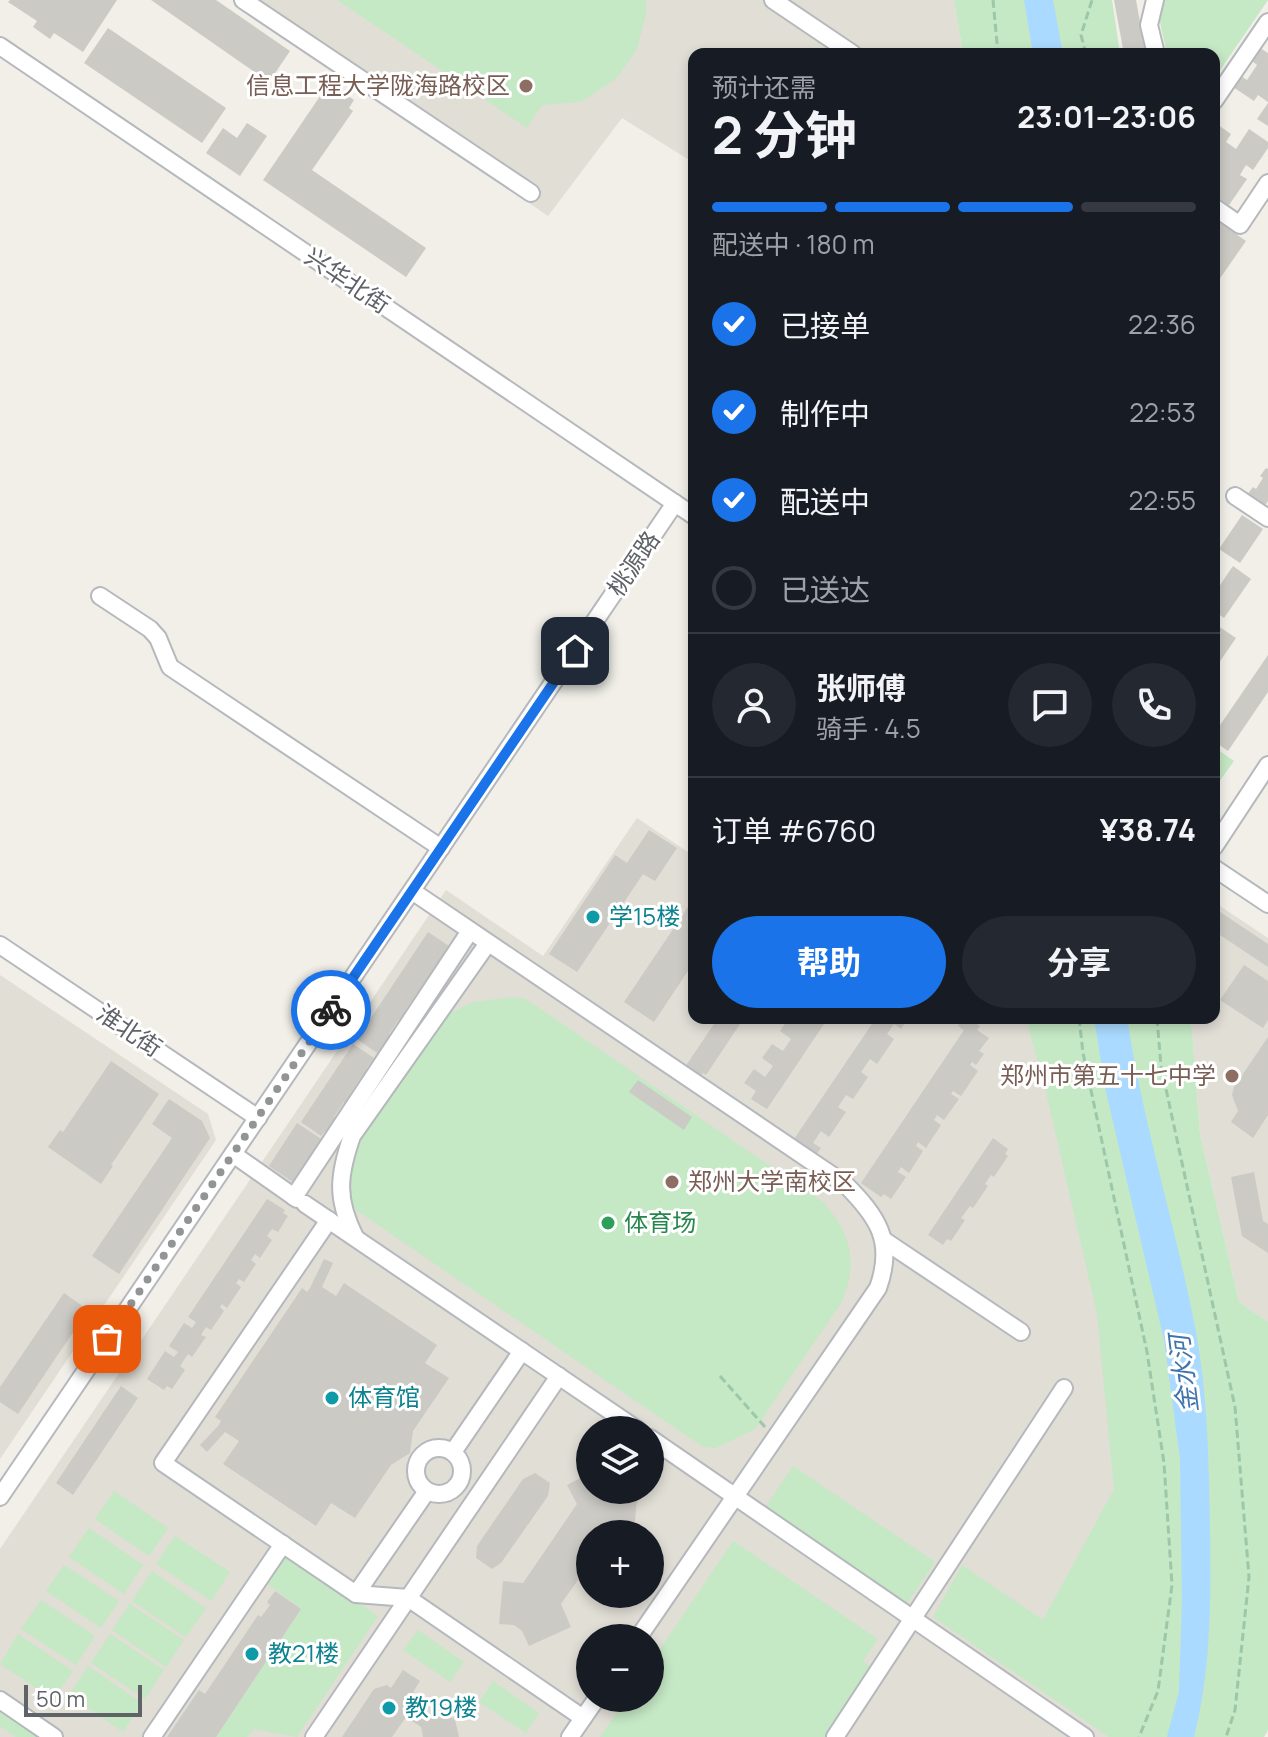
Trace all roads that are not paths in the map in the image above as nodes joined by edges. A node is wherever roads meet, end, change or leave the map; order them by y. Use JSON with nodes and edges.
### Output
{"nodes":[{"id":1,"x":243,"y":0,"type":"edge"},
{"id":2,"x":773,"y":0,"type":"edge"},
{"id":3,"x":1155,"y":0,"type":"edge"},
{"id":4,"x":1268,"y":22,"type":"edge"},
{"id":5,"x":0,"y":46,"type":"edge"},
{"id":6,"x":844,"y":48,"type":"edge"},
{"id":7,"x":1155,"y":48,"type":"edge"},
{"id":8,"x":1220,"y":92,"type":"edge"},
{"id":9,"x":1268,"y":183,"type":"edge"},
{"id":10,"x":531,"y":193,"type":"dead end"},
{"id":11,"x":1220,"y":211,"type":"edge"},
{"id":12,"x":1235,"y":496,"type":"dead end"},
{"id":13,"x":675,"y":503,"type":"junction"},
{"id":14,"x":688,"y":512,"type":"edge"},
{"id":15,"x":1268,"y":518,"type":"edge"},
{"id":16,"x":100,"y":596,"type":"dead end"},
{"id":17,"x":1268,"y":765,"type":"edge"},
{"id":18,"x":1220,"y":838,"type":"edge"},
{"id":19,"x":441,"y":848,"type":"junction"},
{"id":20,"x":1220,"y":872,"type":"edge"},
{"id":21,"x":412,"y":891,"type":"junction"},
{"id":22,"x":1268,"y":904,"type":"edge"},
{"id":23,"x":470,"y":931,"type":"junction"},
{"id":24,"x":488,"y":943,"type":"junction"},
{"id":25,"x":0,"y":945,"type":"edge"},
{"id":26,"x":258,"y":1118,"type":"junction"},
{"id":27,"x":233,"y":1154,"type":"junction"},
{"id":28,"x":299,"y":1200,"type":"junction"},
{"id":29,"x":329,"y":1220,"type":"junction"},
{"id":30,"x":355,"y":1238,"type":"junction"},
{"id":31,"x":885,"y":1241,"type":"junction"},
{"id":32,"x":1021,"y":1332,"type":"dead end"},
{"id":33,"x":522,"y":1351,"type":"junction"},
{"id":34,"x":559,"y":1376,"type":"junction"},
{"id":35,"x":1064,"y":1388,"type":"dead end"},
{"id":36,"x":618,"y":1416,"type":"edge"},
{"id":37,"x":664,"y":1448,"type":"edge"},
{"id":38,"x":453,"y":1452,"type":"junction"},
{"id":39,"x":427,"y":1491,"type":"junction"},
{"id":40,"x":0,"y":1497,"type":"edge"},
{"id":41,"x":735,"y":1497,"type":"junction"},
{"id":42,"x":283,"y":1544,"type":"junction"},
{"id":43,"x":356,"y":1594,"type":"junction"},
{"id":44,"x":408,"y":1598,"type":"junction"},
{"id":45,"x":913,"y":1619,"type":"junction"},
{"id":46,"x":648,"y":1624,"type":"edge"},
{"id":47,"x":0,"y":1700,"type":"edge"},
{"id":48,"x":587,"y":1712,"type":"edge"},
{"id":49,"x":583,"y":1718,"type":"junction"},
{"id":50,"x":54,"y":1737,"type":"edge"},
{"id":51,"x":152,"y":1737,"type":"edge"},
{"id":52,"x":314,"y":1737,"type":"edge"},
{"id":53,"x":570,"y":1737,"type":"edge"},
{"id":54,"x":835,"y":1737,"type":"edge"},
{"id":55,"x":1085,"y":1737,"type":"edge"}],
"edges":[{"from":1,"to":10,"type":"street"},
{"from":2,"to":6,"type":"street"},
{"from":3,"to":7,"type":"street"},
{"from":4,"to":8,"type":"street"},
{"from":5,"to":13,"type":"street","name":"兴华北街"},
{"from":9,"to":11,"type":"street"},
{"from":12,"to":15,"type":"street"},
{"from":13,"to":14,"type":"street","name":"兴华北街"},
{"from":13,"to":19,"type":"street","name":"桃源路"},
{"from":16,"to":19,"type":"street"},
{"from":17,"to":18,"type":"street"},
{"from":19,"to":21,"type":"street","name":"桃源路"},
{"from":20,"to":22,"type":"street"},
{"from":21,"to":23,"type":"street"},
{"from":21,"to":26,"type":"street","name":"桃源路"},
{"from":23,"to":24,"type":"street"},
{"from":23,"to":28,"type":"street"},
{"from":24,"to":30,"type":"street"},
{"from":24,"to":31,"type":"street"},
{"from":25,"to":26,"type":"street","name":"淮北街"},
{"from":26,"to":27,"type":"street","name":"桃源路"},
{"from":27,"to":28,"type":"street"},
{"from":27,"to":40,"type":"street","name":"桃源路"},
{"from":28,"to":29,"type":"street"},
{"from":29,"to":30,"type":"street"},
{"from":29,"to":42,"type":"street"},
{"from":30,"to":33,"type":"street"},
{"from":31,"to":32,"type":"street"},
{"from":31,"to":41,"type":"street"},
{"from":33,"to":34,"type":"street"},
{"from":33,"to":38,"type":"street"},
{"from":34,"to":36,"type":"street"},
{"from":34,"to":44,"type":"street"},
{"from":35,"to":45,"type":"street"},
{"from":37,"to":41,"type":"street"},
{"from":38,"to":39,"type":"street"},
{"from":38,"to":39,"type":"street"},
{"from":39,"to":43,"type":"street"},
{"from":41,"to":45,"type":"street"},
{"from":41,"to":46,"type":"street"},
{"from":42,"to":43,"type":"street"},
{"from":42,"to":51,"type":"street"},
{"from":43,"to":44,"type":"street"},
{"from":44,"to":49,"type":"street"},
{"from":44,"to":52,"type":"street"},
{"from":45,"to":54,"type":"street"},
{"from":45,"to":55,"type":"street"},
{"from":47,"to":50,"type":"street"},
{"from":48,"to":49,"type":"street"},
{"from":49,"to":53,"type":"street"}]}
